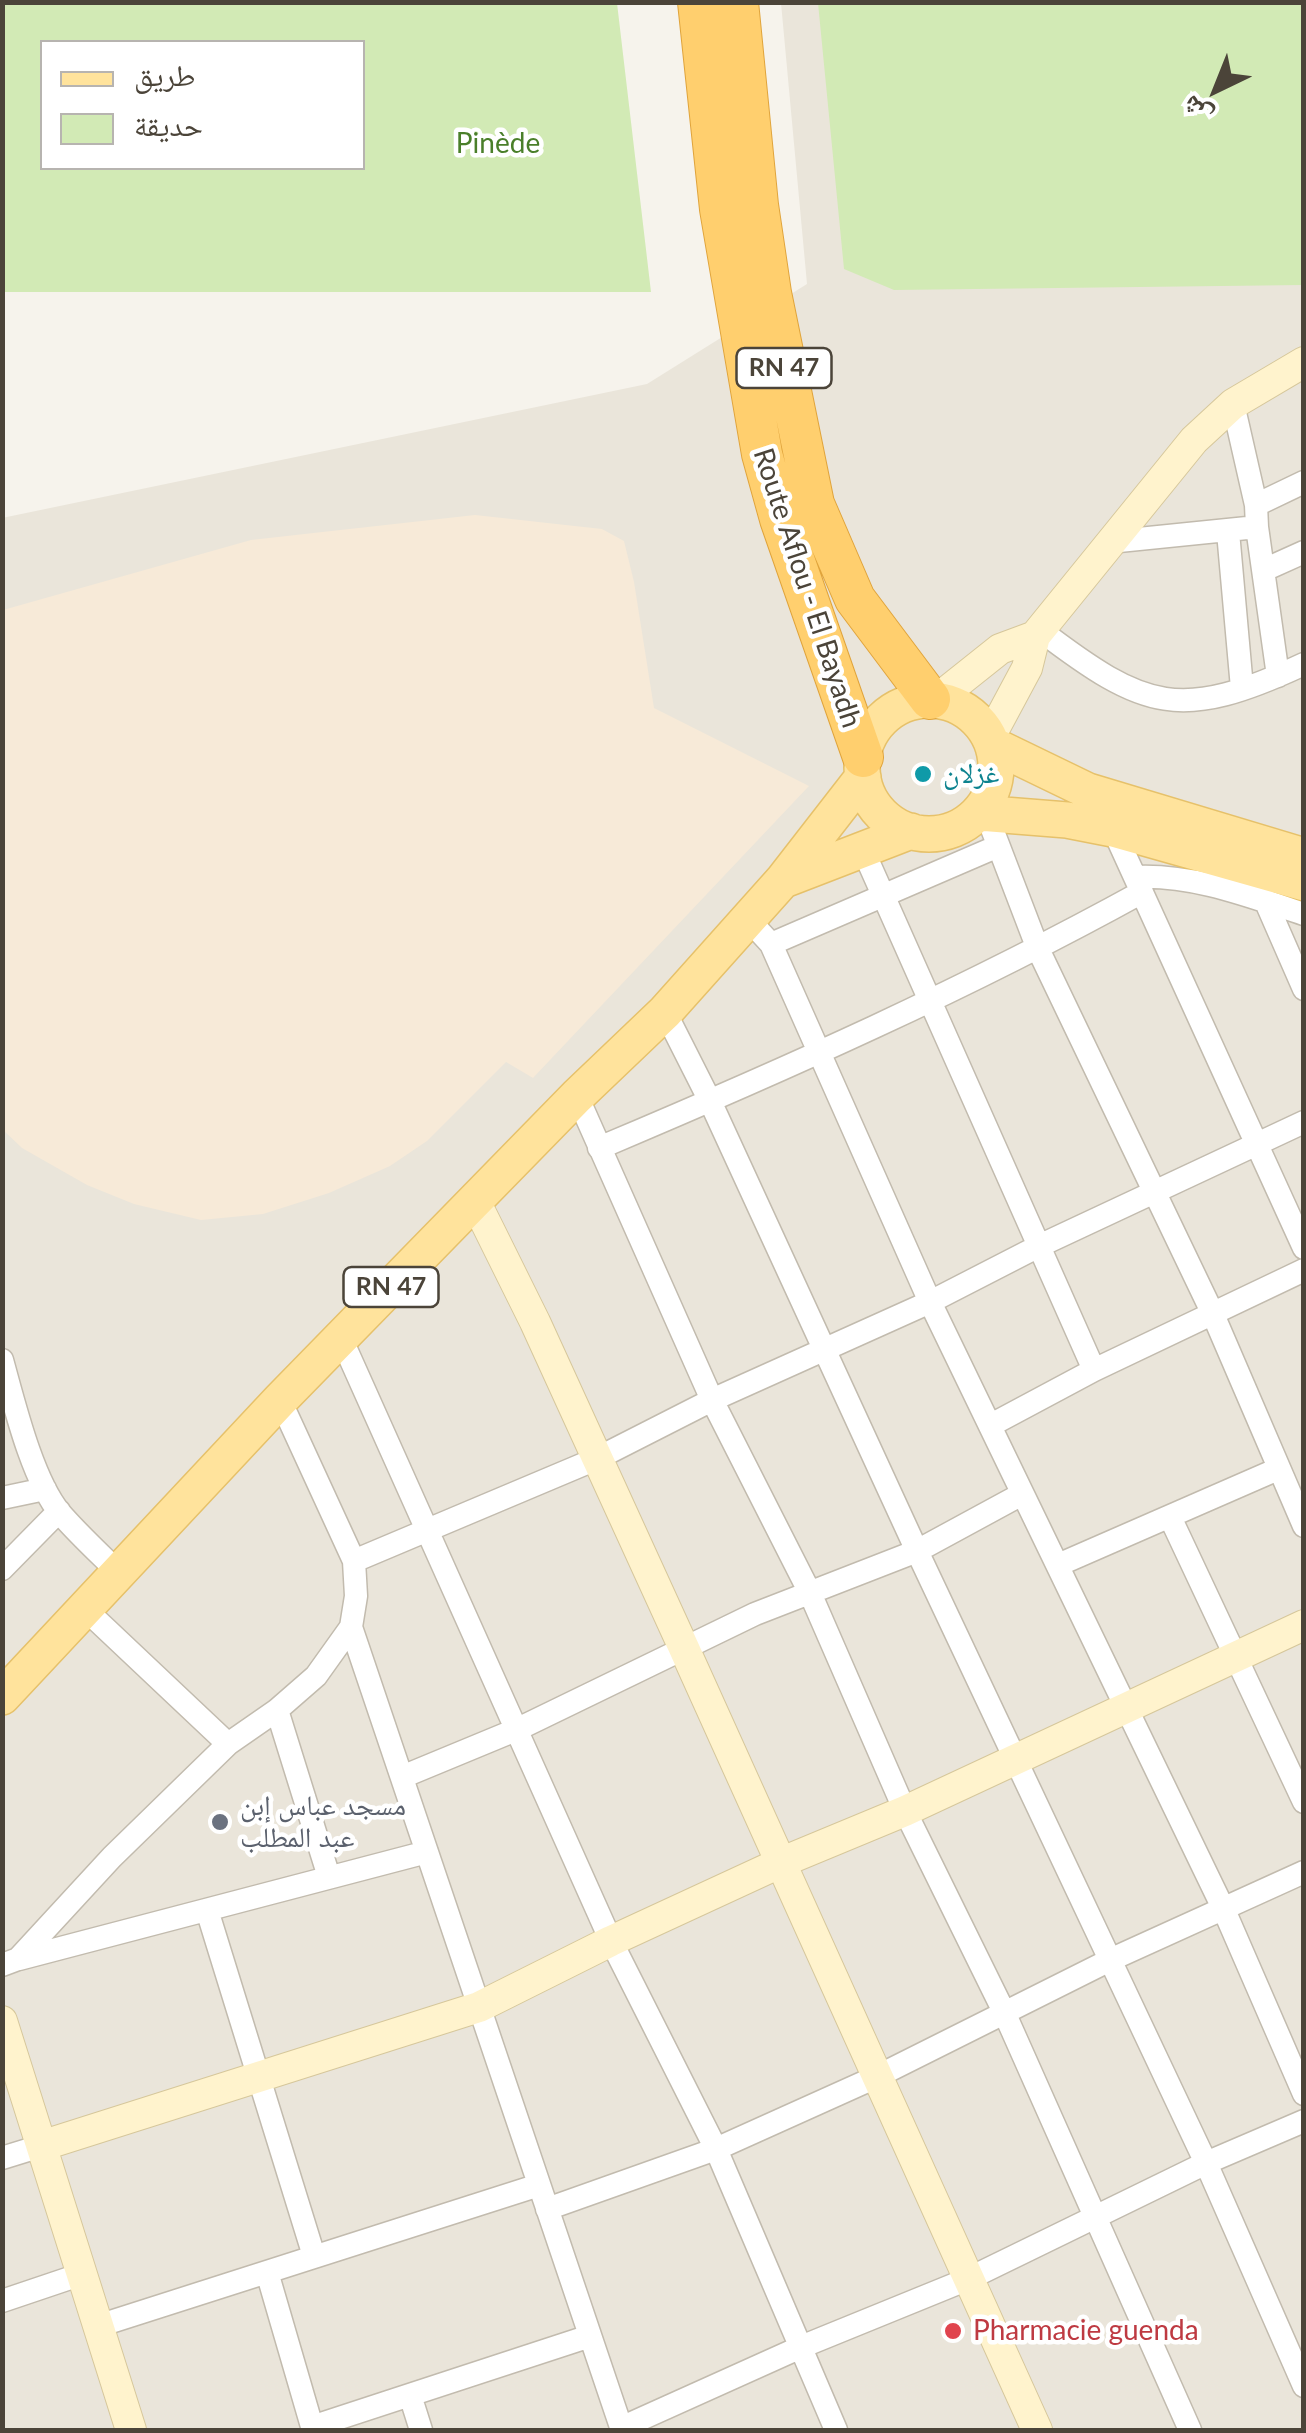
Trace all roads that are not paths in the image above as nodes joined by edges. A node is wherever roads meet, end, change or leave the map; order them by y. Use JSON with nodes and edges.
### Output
{"nodes":[{"id":1,"x":698,"y":2,"type":"edge"},
{"id":2,"x":738,"y":2,"type":"edge"},
{"id":3,"x":1304,"y":362,"type":"edge"},
{"id":4,"x":1233,"y":404,"type":"junction"},
{"id":5,"x":1304,"y":482,"type":"edge"},
{"id":6,"x":1256,"y":516,"type":"junction"},
{"id":7,"x":1228,"y":532,"type":"junction"},
{"id":8,"x":1109,"y":542,"type":"junction"},
{"id":9,"x":1304,"y":552,"type":"edge"},
{"id":10,"x":1264,"y":570,"type":"junction"},
{"id":11,"x":1038,"y":633,"type":"junction"},
{"id":12,"x":1304,"y":664,"type":"edge"},
{"id":13,"x":1278,"y":676,"type":"junction"},
{"id":14,"x":1242,"y":688,"type":"junction"},
{"id":15,"x":933,"y":700,"type":"junction"},
{"id":16,"x":991,"y":741,"type":"junction"},
{"id":17,"x":863,"y":767,"type":"junction"},
{"id":18,"x":983,"y":813,"type":"junction"},
{"id":19,"x":1114,"y":829,"type":"junction"},
{"id":20,"x":911,"y":832,"type":"junction"},
{"id":21,"x":996,"y":847,"type":"junction"},
{"id":22,"x":863,"y":850,"type":"junction"},
{"id":23,"x":1304,"y":856,"type":"edge"},
{"id":24,"x":783,"y":880,"type":"junction"},
{"id":25,"x":1304,"y":882,"type":"edge"},
{"id":26,"x":1138,"y":884,"type":"junction"},
{"id":27,"x":1262,"y":885,"type":"junction"},
{"id":28,"x":883,"y":896,"type":"junction"},
{"id":29,"x":1304,"y":914,"type":"edge"},
{"id":30,"x":759,"y":931,"type":"junction"},
{"id":31,"x":1038,"y":949,"type":"junction"},
{"id":32,"x":1301,"y":976,"type":"edge"},
{"id":33,"x":929,"y":998,"type":"junction"},
{"id":34,"x":665,"y":1012,"type":"junction"},
{"id":35,"x":820,"y":1054,"type":"junction"},
{"id":36,"x":577,"y":1096,"type":"junction"},
{"id":37,"x":710,"y":1102,"type":"junction"},
{"id":38,"x":1304,"y":1122,"type":"edge"},
{"id":39,"x":1254,"y":1144,"type":"junction"},
{"id":40,"x":599,"y":1148,"type":"junction"},
{"id":41,"x":1153,"y":1194,"type":"junction"},
{"id":42,"x":475,"y":1201,"type":"junction"},
{"id":43,"x":1039,"y":1246,"type":"junction"},
{"id":44,"x":1304,"y":1248,"type":"edge"},
{"id":45,"x":1304,"y":1270,"type":"edge"},
{"id":46,"x":930,"y":1302,"type":"junction"},
{"id":47,"x":1212,"y":1312,"type":"junction"},
{"id":48,"x":341,"y":1338,"type":"junction"},
{"id":49,"x":825,"y":1348,"type":"junction"},
{"id":50,"x":2,"y":1360,"type":"edge"},
{"id":51,"x":1094,"y":1370,"type":"junction"},
{"id":52,"x":280,"y":1400,"type":"junction"},
{"id":53,"x":712,"y":1400,"type":"junction"},
{"id":54,"x":9,"y":1407,"type":"edge"},
{"id":55,"x":991,"y":1425,"type":"junction"},
{"id":56,"x":596,"y":1459,"type":"junction"},
{"id":57,"x":1278,"y":1469,"type":"junction"},
{"id":58,"x":44,"y":1489,"type":"junction"},
{"id":59,"x":1022,"y":1494,"type":"junction"},
{"id":60,"x":2,"y":1498,"type":"edge"},
{"id":61,"x":58,"y":1511,"type":"junction"},
{"id":62,"x":1170,"y":1517,"type":"junction"},
{"id":63,"x":1304,"y":1526,"type":"edge"},
{"id":64,"x":428,"y":1528,"type":"junction"},
{"id":65,"x":917,"y":1552,"type":"junction"},
{"id":66,"x":354,"y":1561,"type":"junction"},
{"id":67,"x":1058,"y":1565,"type":"junction"},
{"id":68,"x":2,"y":1569,"type":"edge"},
{"id":69,"x":120,"y":1574,"type":"junction"},
{"id":70,"x":810,"y":1593,"type":"junction"},
{"id":71,"x":86,"y":1610,"type":"junction"},
{"id":72,"x":1304,"y":1625,"type":"edge"},
{"id":73,"x":351,"y":1627,"type":"junction"},
{"id":74,"x":683,"y":1646,"type":"junction"},
{"id":75,"x":1235,"y":1655,"type":"junction"},
{"id":76,"x":2,"y":1696,"type":"edge"},
{"id":77,"x":1124,"y":1707,"type":"junction"},
{"id":78,"x":277,"y":1710,"type":"junction"},
{"id":79,"x":518,"y":1729,"type":"junction"},
{"id":80,"x":228,"y":1744,"type":"junction"},
{"id":81,"x":1017,"y":1759,"type":"junction"},
{"id":82,"x":402,"y":1777,"type":"junction"},
{"id":83,"x":1304,"y":1802,"type":"edge"},
{"id":84,"x":906,"y":1810,"type":"junction"},
{"id":85,"x":427,"y":1852,"type":"junction"},
{"id":86,"x":782,"y":1862,"type":"junction"},
{"id":87,"x":1304,"y":1872,"type":"edge"},
{"id":88,"x":329,"y":1877,"type":"junction"},
{"id":89,"x":207,"y":1910,"type":"junction"},
{"id":90,"x":1224,"y":1910,"type":"junction"},
{"id":91,"x":611,"y":1940,"type":"junction"},
{"id":92,"x":1110,"y":1960,"type":"junction"},
{"id":93,"x":10,"y":1962,"type":"edge"},
{"id":94,"x":480,"y":2007,"type":"junction"},
{"id":95,"x":1004,"y":2012,"type":"junction"},
{"id":96,"x":2,"y":2021,"type":"edge"},
{"id":97,"x":876,"y":2077,"type":"junction"},
{"id":98,"x":259,"y":2079,"type":"junction"},
{"id":99,"x":1304,"y":2094,"type":"edge"},
{"id":100,"x":1304,"y":2121,"type":"edge"},
{"id":101,"x":44,"y":2145,"type":"junction"},
{"id":102,"x":716,"y":2150,"type":"junction"},
{"id":103,"x":2,"y":2158,"type":"edge"},
{"id":104,"x":1206,"y":2164,"type":"junction"},
{"id":105,"x":539,"y":2185,"type":"junction"},
{"id":106,"x":547,"y":2209,"type":"junction"},
{"id":107,"x":1095,"y":2218,"type":"junction"},
{"id":108,"x":314,"y":2256,"type":"junction"},
{"id":109,"x":268,"y":2272,"type":"junction"},
{"id":110,"x":82,"y":2274,"type":"junction"},
{"id":111,"x":968,"y":2278,"type":"junction"},
{"id":112,"x":2,"y":2301,"type":"edge"},
{"id":113,"x":98,"y":2326,"type":"junction"},
{"id":114,"x":590,"y":2336,"type":"junction"},
{"id":115,"x":801,"y":2348,"type":"junction"},
{"id":116,"x":1304,"y":2386,"type":"edge"},
{"id":117,"x":410,"y":2395,"type":"junction"},
{"id":118,"x":313,"y":2429,"type":"edge"},
{"id":119,"x":621,"y":2429,"type":"edge"},
{"id":120,"x":131,"y":2430,"type":"edge"},
{"id":121,"x":421,"y":2430,"type":"edge"},
{"id":122,"x":836,"y":2430,"type":"edge"},
{"id":123,"x":1037,"y":2430,"type":"edge"},
{"id":124,"x":1190,"y":2430,"type":"edge"}],
"edges":[{"from":1,"to":17,"type":"highway","name":"Route Aflou - El Bayadh","number":"RN 47"},
{"from":2,"to":15,"type":"highway","name":"Route Aflou - El Bayadh","number":"RN 47"},
{"from":3,"to":4,"type":"street"},
{"from":4,"to":6,"type":"street"},
{"from":4,"to":8,"type":"street"},
{"from":5,"to":6,"type":"street"},
{"from":6,"to":7,"type":"street"},
{"from":6,"to":10,"type":"street"},
{"from":7,"to":8,"type":"street"},
{"from":7,"to":14,"type":"street"},
{"from":8,"to":11,"type":"street"},
{"from":9,"to":10,"type":"street"},
{"from":10,"to":13,"type":"street"},
{"from":11,"to":14,"type":"street"},
{"from":11,"to":15,"type":"street"},
{"from":11,"to":16,"type":"street"},
{"from":12,"to":13,"type":"street"},
{"from":13,"to":14,"type":"street"},
{"from":15,"to":16,"type":"main road"},
{"from":15,"to":17,"type":"main road"},
{"from":16,"to":18,"type":"main road"},
{"from":16,"to":23,"type":"main road"},
{"from":17,"to":20,"type":"main road"},
{"from":17,"to":24,"type":"main road","number":"RN 47"},
{"from":18,"to":19,"type":"main road"},
{"from":18,"to":20,"type":"main road"},
{"from":18,"to":21,"type":"street"},
{"from":19,"to":26,"type":"street"},
{"from":19,"to":27,"type":"main road"},
{"from":20,"to":22,"type":"main road","number":"RN 47"},
{"from":21,"to":28,"type":"street"},
{"from":21,"to":31,"type":"street"},
{"from":22,"to":24,"type":"main road","number":"RN 47"},
{"from":22,"to":28,"type":"street"},
{"from":24,"to":30,"type":"main road","number":"RN 47"},
{"from":25,"to":27,"type":"main road"},
{"from":26,"to":27,"type":"street"},
{"from":26,"to":31,"type":"street"},
{"from":26,"to":39,"type":"street"},
{"from":27,"to":29,"type":"street"},
{"from":27,"to":32,"type":"street"},
{"from":28,"to":30,"type":"street"},
{"from":28,"to":33,"type":"street"},
{"from":30,"to":34,"type":"main road","number":"RN 47"},
{"from":30,"to":35,"type":"street"},
{"from":31,"to":33,"type":"street"},
{"from":31,"to":41,"type":"street"},
{"from":33,"to":35,"type":"street"},
{"from":33,"to":43,"type":"street"},
{"from":34,"to":36,"type":"main road","number":"RN 47"},
{"from":34,"to":37,"type":"street"},
{"from":35,"to":37,"type":"street"},
{"from":35,"to":46,"type":"street"},
{"from":36,"to":40,"type":"street"},
{"from":36,"to":42,"type":"main road","number":"RN 47"},
{"from":37,"to":40,"type":"street"},
{"from":37,"to":49,"type":"street"},
{"from":38,"to":39,"type":"street"},
{"from":39,"to":41,"type":"street"},
{"from":39,"to":44,"type":"street"},
{"from":40,"to":53,"type":"street"},
{"from":41,"to":43,"type":"street"},
{"from":41,"to":47,"type":"street"},
{"from":42,"to":48,"type":"main road","number":"RN 47"},
{"from":42,"to":56,"type":"street"},
{"from":43,"to":46,"type":"street"},
{"from":43,"to":51,"type":"street"},
{"from":45,"to":47,"type":"street"},
{"from":46,"to":49,"type":"street"},
{"from":46,"to":55,"type":"street"},
{"from":47,"to":51,"type":"street"},
{"from":47,"to":57,"type":"street"},
{"from":48,"to":52,"type":"main road","number":"RN 47"},
{"from":48,"to":64,"type":"street"},
{"from":49,"to":53,"type":"street"},
{"from":49,"to":65,"type":"street"},
{"from":50,"to":54,"type":"street"},
{"from":51,"to":55,"type":"street"},
{"from":52,"to":66,"type":"street"},
{"from":52,"to":69,"type":"main road","number":"RN 47"},
{"from":53,"to":56,"type":"street"},
{"from":53,"to":70,"type":"street"},
{"from":54,"to":58,"type":"street"},
{"from":55,"to":59,"type":"street"},
{"from":56,"to":64,"type":"street"},
{"from":56,"to":74,"type":"street"},
{"from":57,"to":62,"type":"street"},
{"from":57,"to":63,"type":"street"},
{"from":58,"to":60,"type":"street"},
{"from":58,"to":61,"type":"street"},
{"from":59,"to":65,"type":"street"},
{"from":59,"to":67,"type":"street"},
{"from":61,"to":68,"type":"street"},
{"from":61,"to":69,"type":"street"},
{"from":62,"to":67,"type":"street"},
{"from":62,"to":75,"type":"street"},
{"from":64,"to":66,"type":"street"},
{"from":64,"to":79,"type":"street"},
{"from":65,"to":70,"type":"street"},
{"from":65,"to":81,"type":"street"},
{"from":66,"to":73,"type":"street"},
{"from":67,"to":77,"type":"street"},
{"from":69,"to":71,"type":"main road","number":"RN 47"},
{"from":70,"to":74,"type":"street"},
{"from":70,"to":84,"type":"street"},
{"from":71,"to":76,"type":"main road","number":"RN 47"},
{"from":71,"to":80,"type":"street"},
{"from":72,"to":75,"type":"street"},
{"from":73,"to":78,"type":"street"},
{"from":73,"to":82,"type":"street"},
{"from":74,"to":79,"type":"street"},
{"from":74,"to":86,"type":"street"},
{"from":75,"to":77,"type":"street"},
{"from":75,"to":83,"type":"street"},
{"from":77,"to":81,"type":"street"},
{"from":77,"to":90,"type":"street"},
{"from":78,"to":80,"type":"street"},
{"from":78,"to":88,"type":"street"},
{"from":79,"to":82,"type":"street"},
{"from":79,"to":91,"type":"street"},
{"from":80,"to":93,"type":"street"},
{"from":81,"to":84,"type":"street"},
{"from":81,"to":92,"type":"street"},
{"from":82,"to":85,"type":"street"},
{"from":84,"to":86,"type":"street"},
{"from":84,"to":95,"type":"street"},
{"from":85,"to":88,"type":"street"},
{"from":85,"to":94,"type":"street"},
{"from":86,"to":91,"type":"street"},
{"from":86,"to":97,"type":"street"},
{"from":87,"to":90,"type":"street"},
{"from":88,"to":89,"type":"street"},
{"from":89,"to":93,"type":"street"},
{"from":89,"to":98,"type":"street"},
{"from":90,"to":92,"type":"street"},
{"from":90,"to":99,"type":"street"},
{"from":91,"to":94,"type":"street"},
{"from":91,"to":102,"type":"street"},
{"from":92,"to":95,"type":"street"},
{"from":92,"to":104,"type":"street"},
{"from":94,"to":98,"type":"street"},
{"from":94,"to":105,"type":"street"},
{"from":95,"to":97,"type":"street"},
{"from":95,"to":107,"type":"street"},
{"from":96,"to":101,"type":"street"},
{"from":97,"to":102,"type":"street"},
{"from":97,"to":111,"type":"street"},
{"from":98,"to":101,"type":"street"},
{"from":98,"to":108,"type":"street"},
{"from":100,"to":104,"type":"street"},
{"from":101,"to":103,"type":"street"},
{"from":101,"to":110,"type":"street"},
{"from":102,"to":106,"type":"street"},
{"from":102,"to":115,"type":"street"},
{"from":104,"to":107,"type":"street"},
{"from":104,"to":116,"type":"street"},
{"from":105,"to":106,"type":"street"},
{"from":105,"to":108,"type":"street"},
{"from":106,"to":114,"type":"street"},
{"from":107,"to":111,"type":"street"},
{"from":107,"to":124,"type":"street"},
{"from":108,"to":109,"type":"street"},
{"from":109,"to":113,"type":"street"},
{"from":109,"to":118,"type":"street"},
{"from":110,"to":112,"type":"street"},
{"from":110,"to":113,"type":"street"},
{"from":111,"to":115,"type":"street"},
{"from":111,"to":123,"type":"street"},
{"from":113,"to":120,"type":"street"},
{"from":114,"to":117,"type":"street"},
{"from":114,"to":119,"type":"street"},
{"from":115,"to":119,"type":"street"},
{"from":115,"to":122,"type":"street"},
{"from":117,"to":118,"type":"street"},
{"from":117,"to":121,"type":"street"}]}
